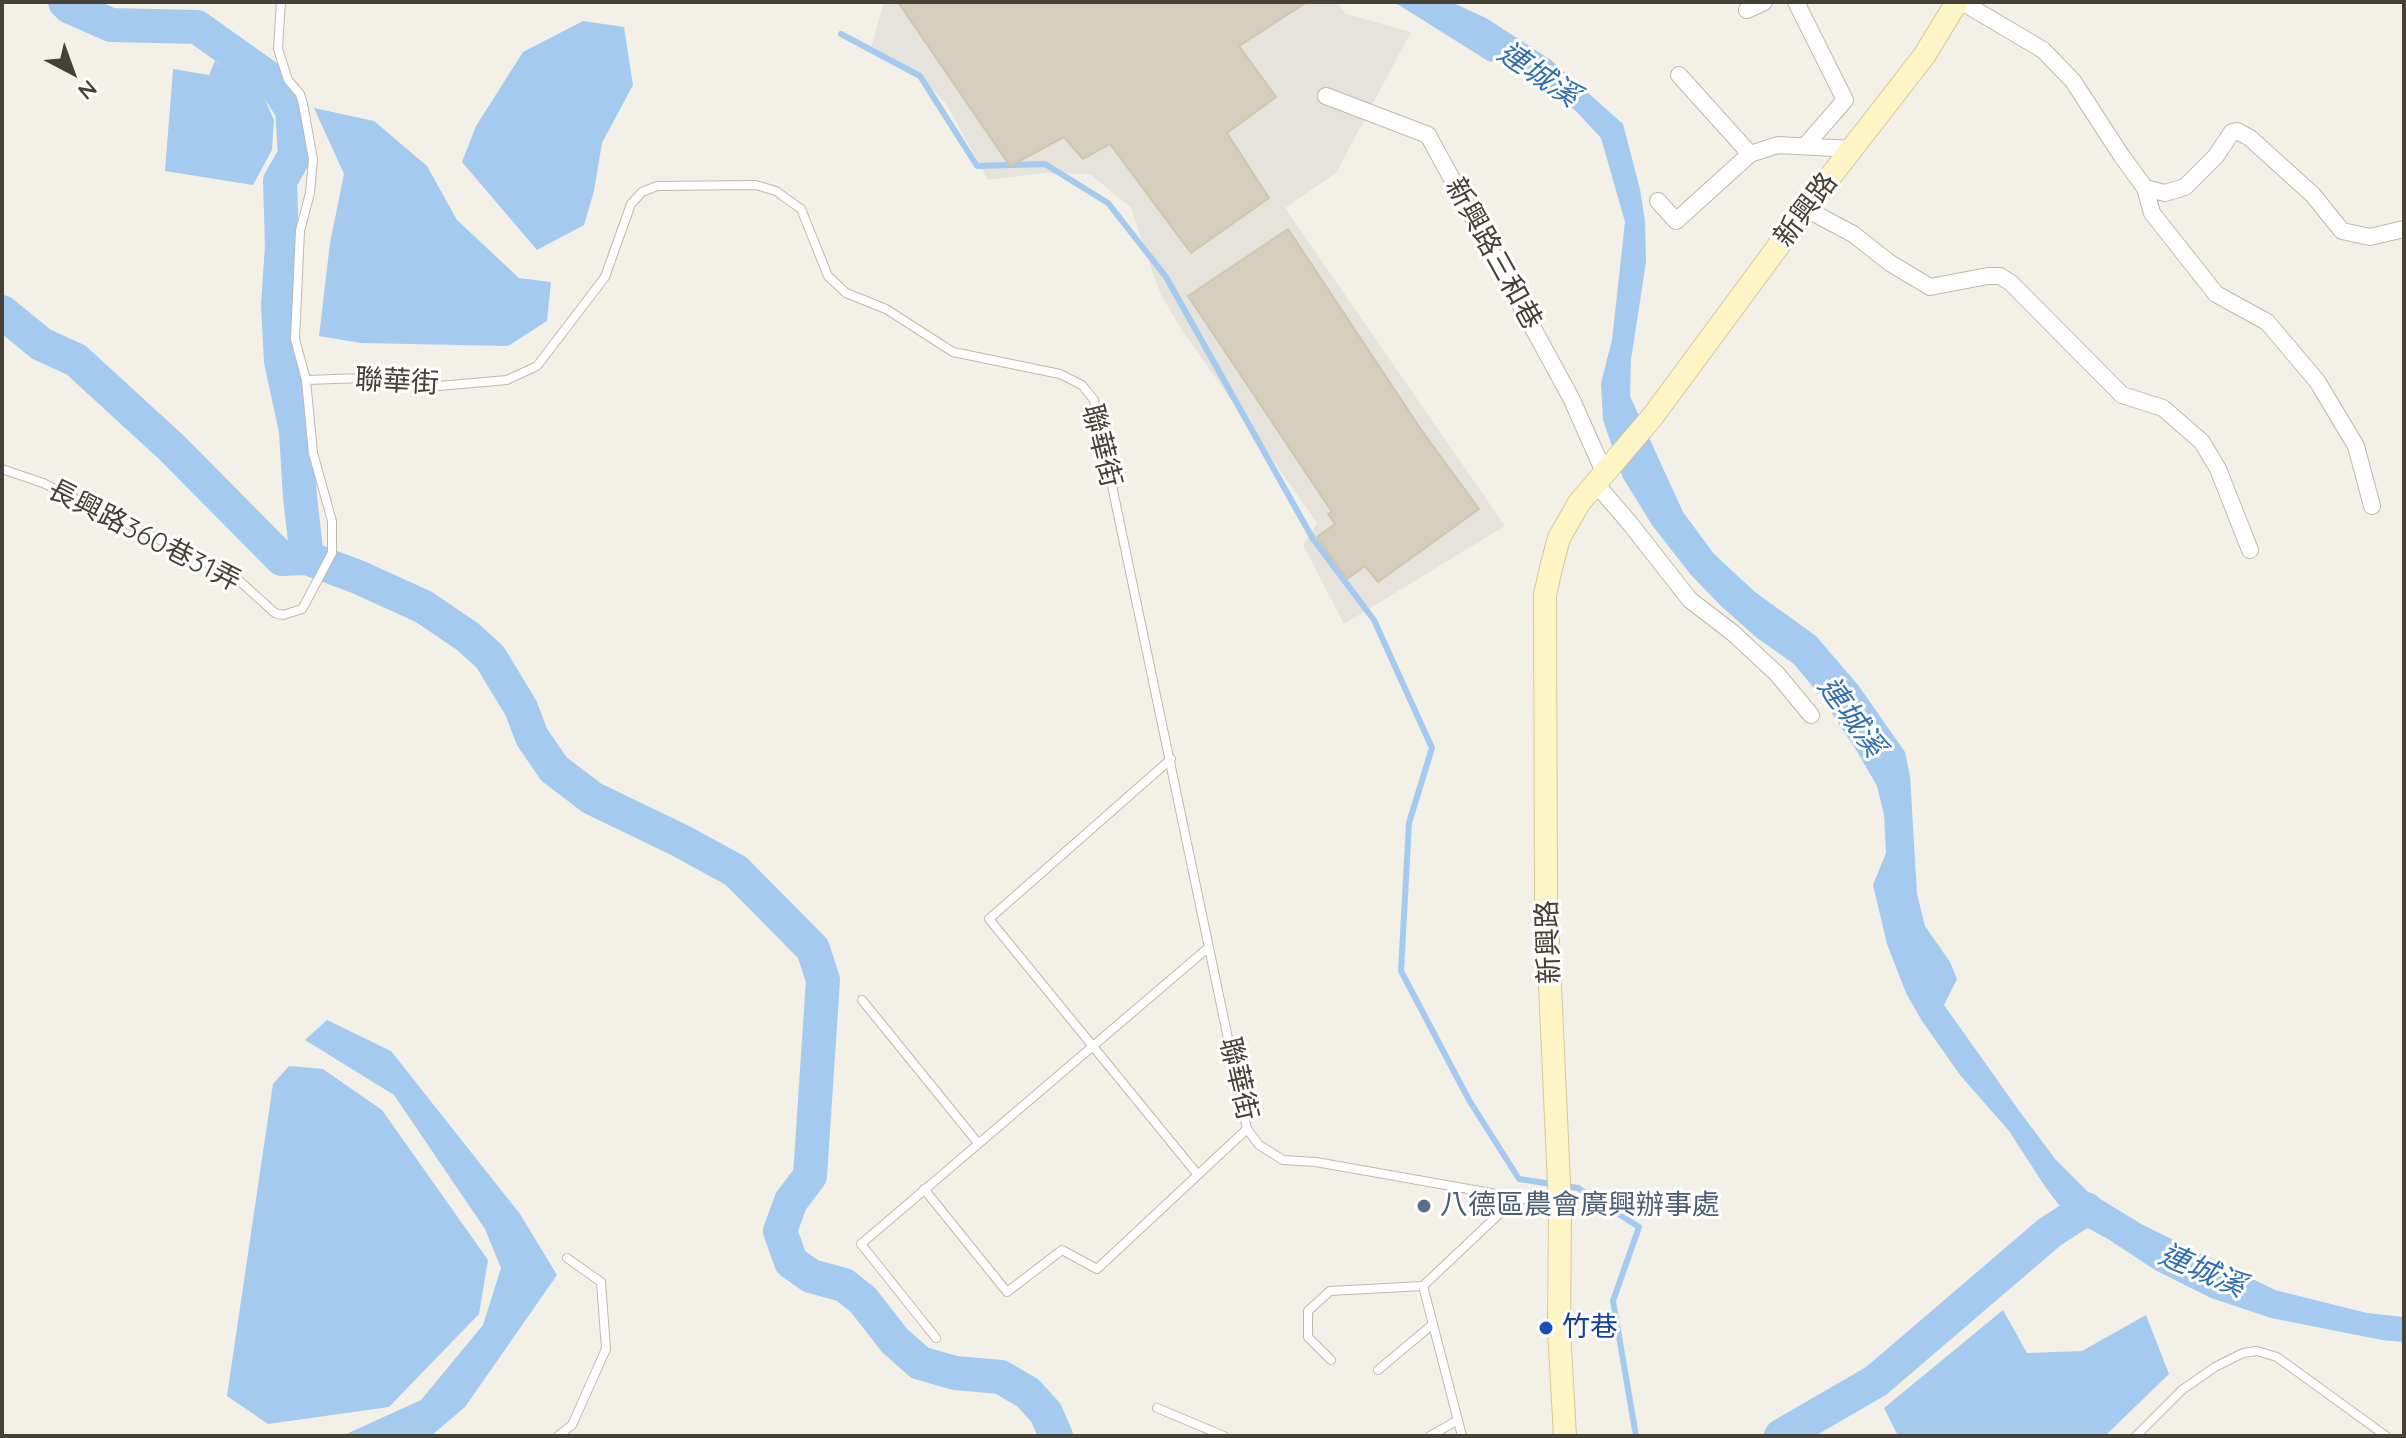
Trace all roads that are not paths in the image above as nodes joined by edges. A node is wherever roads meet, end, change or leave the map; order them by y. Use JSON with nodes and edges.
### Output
{"nodes":[{"id":1,"x":281,"y":2,"type":"edge"},
{"id":2,"x":1764,"y":2,"type":"edge"},
{"id":3,"x":1796,"y":2,"type":"edge"},
{"id":4,"x":1960,"y":2,"type":"edge"},
{"id":5,"x":1747,"y":10,"type":"dead end"},
{"id":6,"x":1679,"y":75,"type":"dead end"},
{"id":7,"x":1326,"y":96,"type":"dead end"},
{"id":8,"x":1805,"y":146,"type":"junction"},
{"id":9,"x":1852,"y":149,"type":"junction"},
{"id":10,"x":1750,"y":154,"type":"junction"},
{"id":11,"x":2145,"y":188,"type":"junction"},
{"id":12,"x":1658,"y":201,"type":"dead end"},
{"id":13,"x":1806,"y":209,"type":"junction"},
{"id":14,"x":2404,"y":229,"type":"edge"},
{"id":15,"x":306,"y":380,"type":"junction"},
{"id":16,"x":2,"y":469,"type":"edge"},
{"id":17,"x":1603,"y":474,"type":"junction"},
{"id":18,"x":2372,"y":506,"type":"dead end"},
{"id":19,"x":2250,"y":550,"type":"dead end"},
{"id":20,"x":1811,"y":715,"type":"dead end"},
{"id":21,"x":1171,"y":759,"type":"junction"},
{"id":22,"x":1209,"y":947,"type":"junction"},
{"id":23,"x":862,"y":1000,"type":"dead end"},
{"id":24,"x":1093,"y":1047,"type":"junction"},
{"id":25,"x":1247,"y":1129,"type":"junction"},
{"id":26,"x":978,"y":1143,"type":"junction"},
{"id":27,"x":1198,"y":1175,"type":"junction"},
{"id":28,"x":924,"y":1189,"type":"junction"},
{"id":29,"x":1516,"y":1198,"type":"junction"},
{"id":30,"x":1560,"y":1202,"type":"junction"},
{"id":31,"x":567,"y":1258,"type":"dead end"},
{"id":32,"x":1423,"y":1286,"type":"junction"},
{"id":33,"x":1433,"y":1324,"type":"junction"},
{"id":34,"x":936,"y":1338,"type":"dead end"},
{"id":35,"x":1331,"y":1360,"type":"dead end"},
{"id":36,"x":1378,"y":1370,"type":"dead end"},
{"id":37,"x":1157,"y":1408,"type":"dead end"},
{"id":38,"x":1458,"y":1420,"type":"junction"},
{"id":39,"x":558,"y":1436,"type":"edge"},
{"id":40,"x":1224,"y":1436,"type":"edge"},
{"id":41,"x":1430,"y":1436,"type":"edge"},
{"id":42,"x":1462,"y":1436,"type":"edge"},
{"id":43,"x":1565,"y":1436,"type":"edge"},
{"id":44,"x":2136,"y":1436,"type":"edge"},
{"id":45,"x":2386,"y":1436,"type":"edge"}],
"edges":[{"from":1,"to":15,"type":"lane"},
{"from":2,"to":5,"type":"street"},
{"from":3,"to":8,"type":"street"},
{"from":4,"to":9,"type":"street","name":"新興路"},
{"from":4,"to":11,"type":"street"},
{"from":6,"to":10,"type":"street"},
{"from":7,"to":17,"type":"street","name":"新興路三和巷"},
{"from":8,"to":9,"type":"street"},
{"from":8,"to":10,"type":"street"},
{"from":9,"to":13,"type":"street","name":"新興路"},
{"from":10,"to":12,"type":"street"},
{"from":11,"to":14,"type":"street"},
{"from":11,"to":18,"type":"street"},
{"from":13,"to":17,"type":"street","name":"新興路"},
{"from":13,"to":19,"type":"street"},
{"from":15,"to":16,"type":"lane","name":"長興路360巷31弄"},
{"from":15,"to":21,"type":"lane","name":"聯華街"},
{"from":17,"to":20,"type":"street","name":"新興路三和巷"},
{"from":17,"to":30,"type":"street","name":"新興路"},
{"from":21,"to":22,"type":"lane","name":"聯華街"},
{"from":21,"to":24,"type":"lane"},
{"from":22,"to":24,"type":"lane"},
{"from":22,"to":25,"type":"lane","name":"聯華街"},
{"from":23,"to":26,"type":"lane"},
{"from":24,"to":26,"type":"lane"},
{"from":24,"to":27,"type":"lane"},
{"from":25,"to":27,"type":"lane"},
{"from":25,"to":29,"type":"lane","name":"聯華街"},
{"from":26,"to":28,"type":"lane"},
{"from":27,"to":28,"type":"lane"},
{"from":28,"to":34,"type":"lane"},
{"from":29,"to":30,"type":"lane","name":"聯華街"},
{"from":29,"to":32,"type":"lane"},
{"from":30,"to":43,"type":"street","name":"新興路"},
{"from":31,"to":39,"type":"lane"},
{"from":32,"to":33,"type":"lane"},
{"from":32,"to":35,"type":"lane"},
{"from":33,"to":36,"type":"lane"},
{"from":33,"to":38,"type":"lane"},
{"from":37,"to":40,"type":"lane"},
{"from":38,"to":41,"type":"lane"},
{"from":38,"to":42,"type":"lane"},
{"from":44,"to":45,"type":"lane"}]}
